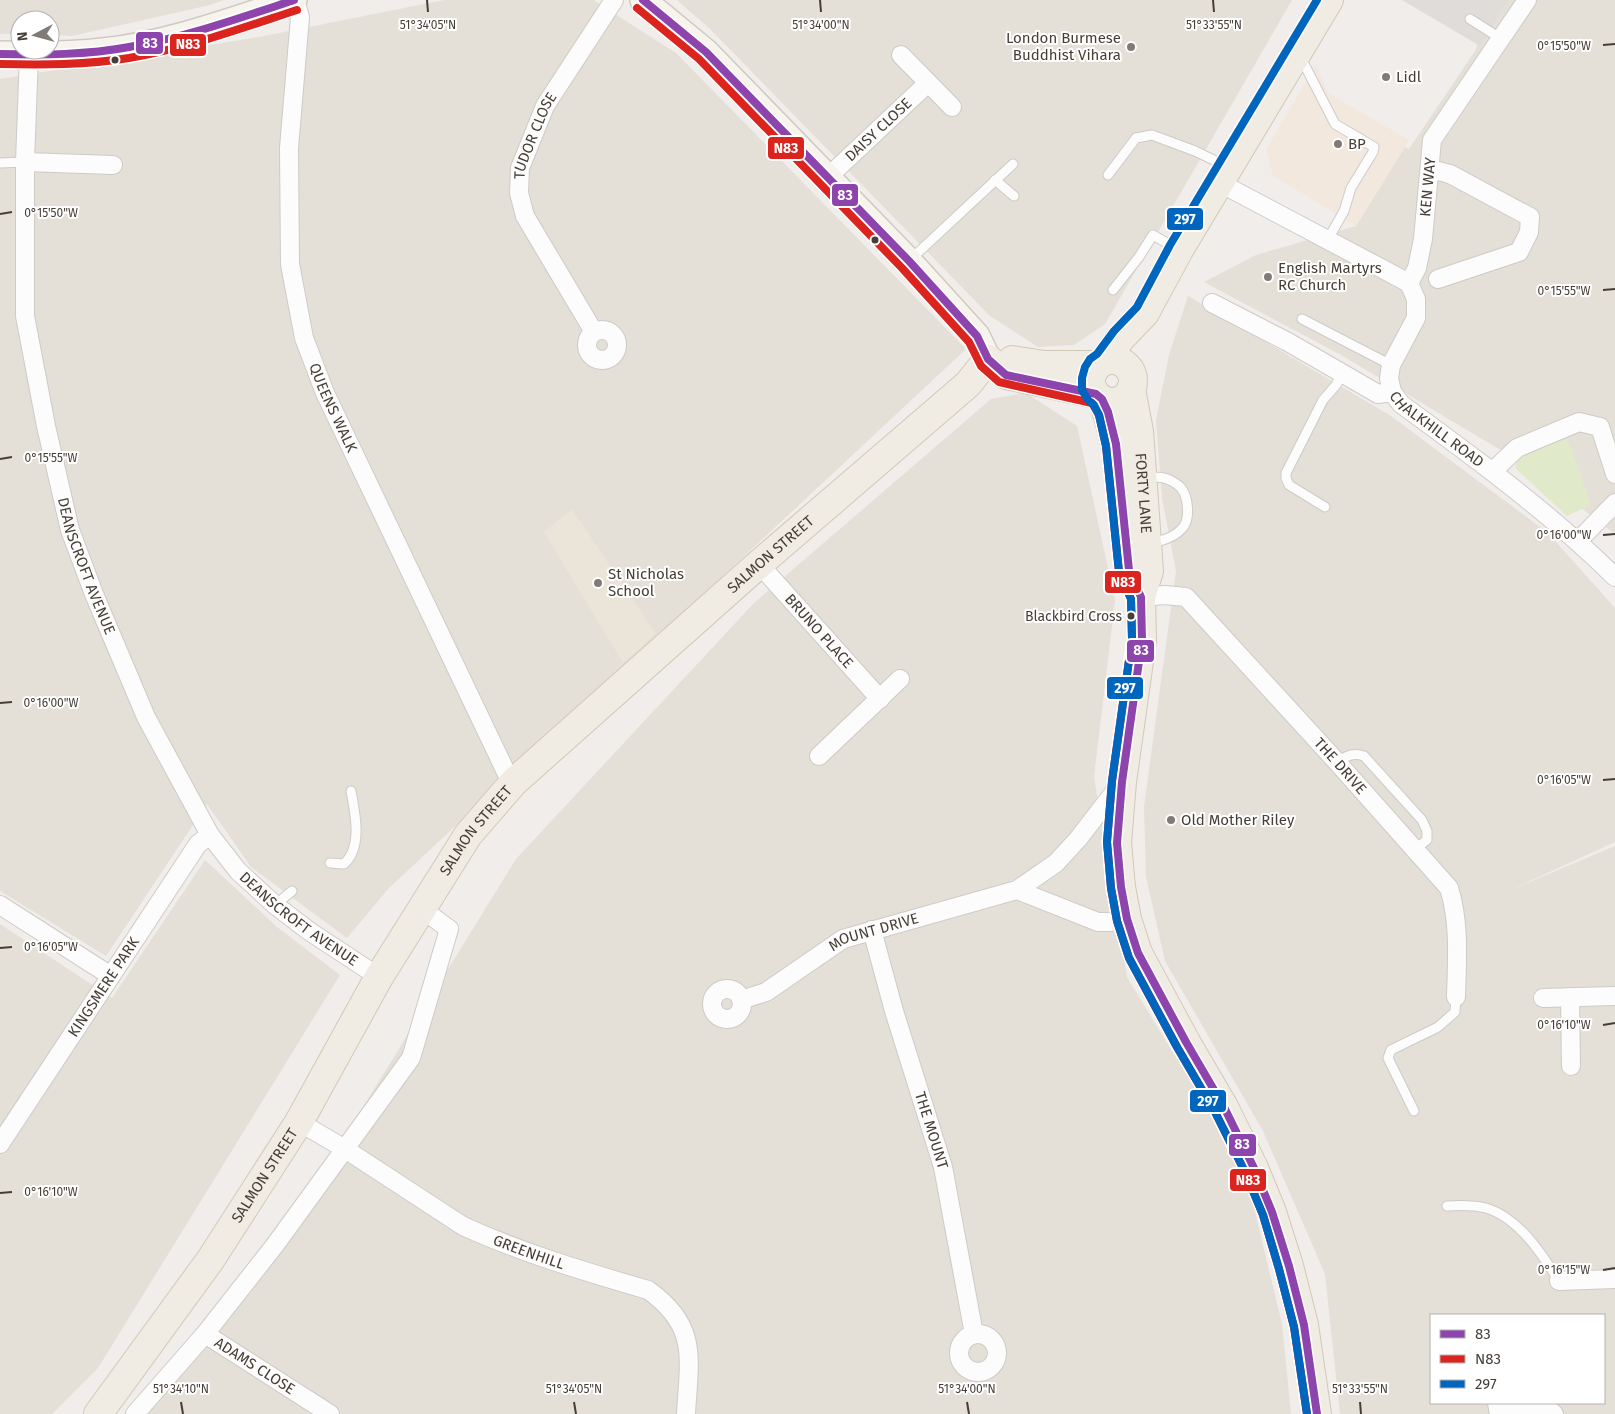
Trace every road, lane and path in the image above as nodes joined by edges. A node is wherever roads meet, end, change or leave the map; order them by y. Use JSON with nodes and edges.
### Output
{"nodes":[{"id":1,"x":295,"y":0,"type":"edge"},
{"id":2,"x":614,"y":0,"type":"edge"},
{"id":3,"x":643,"y":0,"type":"edge"},
{"id":4,"x":1329,"y":0,"type":"edge"},
{"id":5,"x":1527,"y":0,"type":"edge"},
{"id":6,"x":1470,"y":19,"type":"dead end"},
{"id":7,"x":1500,"y":38,"type":"junction"},
{"id":8,"x":60,"y":53,"type":"edge"},
{"id":9,"x":1298,"y":53,"type":"junction"},
{"id":10,"x":901,"y":54,"type":"dead end"},
{"id":11,"x":29,"y":60,"type":"edge"},
{"id":12,"x":928,"y":83,"type":"junction"},
{"id":13,"x":952,"y":107,"type":"dead end"},
{"id":14,"x":25,"y":162,"type":"junction"},
{"id":15,"x":0,"y":163,"type":"edge"},
{"id":16,"x":1013,"y":164,"type":"dead end"},
{"id":17,"x":113,"y":165,"type":"dead end"},
{"id":18,"x":1430,"y":169,"type":"junction"},
{"id":19,"x":1108,"y":175,"type":"dead end"},
{"id":20,"x":1224,"y":175,"type":"junction"},
{"id":21,"x":828,"y":177,"type":"junction"},
{"id":22,"x":996,"y":180,"type":"junction"},
{"id":23,"x":1014,"y":196,"type":"dead end"},
{"id":24,"x":1326,"y":241,"type":"junction"},
{"id":25,"x":1179,"y":250,"type":"junction"},
{"id":26,"x":910,"y":261,"type":"junction"},
{"id":27,"x":1438,"y":279,"type":"dead end"},
{"id":28,"x":1409,"y":283,"type":"junction"},
{"id":29,"x":1113,"y":290,"type":"dead end"},
{"id":30,"x":1212,"y":303,"type":"dead end"},
{"id":31,"x":1145,"y":313,"type":"junction"},
{"id":32,"x":1302,"y":319,"type":"dead end"},
{"id":33,"x":594,"y":332,"type":"dead end"},
{"id":34,"x":988,"y":359,"type":"junction"},
{"id":35,"x":1101,"y":363,"type":"junction"},
{"id":36,"x":1391,"y":365,"type":"junction"},
{"id":37,"x":1343,"y":372,"type":"junction"},
{"id":38,"x":1131,"y":380,"type":"junction"},
{"id":39,"x":1392,"y":392,"type":"junction"},
{"id":40,"x":1099,"y":397,"type":"junction"},
{"id":41,"x":1493,"y":471,"type":"junction"},
{"id":42,"x":1615,"y":474,"type":"edge"},
{"id":43,"x":1141,"y":478,"type":"junction"},
{"id":44,"x":1615,"y":503,"type":"edge"},
{"id":45,"x":1325,"y":507,"type":"dead end"},
{"id":46,"x":1578,"y":541,"type":"junction"},
{"id":47,"x":1146,"y":544,"type":"junction"},
{"id":48,"x":759,"y":564,"type":"junction"},
{"id":49,"x":1615,"y":577,"type":"edge"},
{"id":50,"x":1140,"y":597,"type":"junction"},
{"id":51,"x":900,"y":679,"type":"dead end"},
{"id":52,"x":880,"y":699,"type":"junction"},
{"id":53,"x":819,"y":756,"type":"dead end"},
{"id":54,"x":1337,"y":762,"type":"junction"},
{"id":55,"x":514,"y":782,"type":"junction"},
{"id":56,"x":1122,"y":782,"type":"junction"},
{"id":57,"x":351,"y":791,"type":"dead end"},
{"id":58,"x":210,"y":835,"type":"junction"},
{"id":59,"x":1415,"y":849,"type":"junction"},
{"id":60,"x":330,"y":863,"type":"dead end"},
{"id":61,"x":1017,"y":890,"type":"junction"},
{"id":62,"x":292,"y":891,"type":"dead end"},
{"id":63,"x":0,"y":905,"type":"edge"},
{"id":64,"x":275,"y":905,"type":"junction"},
{"id":65,"x":422,"y":909,"type":"junction"},
{"id":66,"x":1127,"y":919,"type":"junction"},
{"id":67,"x":872,"y":930,"type":"junction"},
{"id":68,"x":111,"y":976,"type":"junction"},
{"id":69,"x":379,"y":977,"type":"junction"},
{"id":70,"x":1615,"y":996,"type":"edge"},
{"id":71,"x":1456,"y":997,"type":"joint"},
{"id":72,"x":1570,"y":997,"type":"junction"},
{"id":73,"x":1543,"y":998,"type":"dead end"},
{"id":74,"x":741,"y":1000,"type":"dead end"},
{"id":75,"x":1571,"y":1066,"type":"dead end"},
{"id":76,"x":1414,"y":1111,"type":"dead end"},
{"id":77,"x":299,"y":1122,"type":"junction"},
{"id":78,"x":0,"y":1144,"type":"edge"},
{"id":79,"x":344,"y":1148,"type":"junction"},
{"id":80,"x":1448,"y":1206,"type":"dead end"},
{"id":81,"x":1615,"y":1279,"type":"edge"},
{"id":82,"x":1559,"y":1281,"type":"joint"},
{"id":83,"x":205,"y":1334,"type":"junction"},
{"id":84,"x":974,"y":1334,"type":"dead end"},
{"id":85,"x":1497,"y":1404,"type":"edge"},
{"id":86,"x":98,"y":1414,"type":"edge"},
{"id":87,"x":135,"y":1414,"type":"edge"},
{"id":88,"x":330,"y":1414,"type":"edge"},
{"id":89,"x":686,"y":1414,"type":"edge"},
{"id":90,"x":1317,"y":1414,"type":"edge"},
{"id":91,"x":1554,"y":1414,"type":"edge"}],
"edges":[{"from":1,"to":8,"type":"main road"},
{"from":1,"to":55,"type":"street","name":"QUEENS WALK"},
{"from":2,"to":33,"type":"street","name":"TUDOR CLOSE"},
{"from":3,"to":21,"type":"main road"},
{"from":4,"to":9,"type":"main road"},
{"from":5,"to":7,"type":"street","name":"KEN WAY"},
{"from":6,"to":7,"type":"lane"},
{"from":7,"to":18,"type":"street","name":"KEN WAY"},
{"from":9,"to":20,"type":"main road"},
{"from":9,"to":24,"type":"lane"},
{"from":10,"to":12,"type":"street"},
{"from":11,"to":14,"type":"street","name":"DEANSCROFT AVENUE"},
{"from":12,"to":13,"type":"street"},
{"from":12,"to":21,"type":"street","name":"DAISY CLOSE"},
{"from":14,"to":15,"type":"lane"},
{"from":14,"to":17,"type":"street"},
{"from":14,"to":58,"type":"street","name":"DEANSCROFT AVENUE"},
{"from":16,"to":22,"type":"lane"},
{"from":18,"to":27,"type":"street"},
{"from":18,"to":28,"type":"street","name":"KEN WAY"},
{"from":19,"to":20,"type":"lane"},
{"from":20,"to":24,"type":"street"},
{"from":20,"to":25,"type":"main road"},
{"from":21,"to":26,"type":"main road"},
{"from":22,"to":23,"type":"lane"},
{"from":22,"to":26,"type":"lane"},
{"from":24,"to":28,"type":"street"},
{"from":25,"to":29,"type":"lane"},
{"from":25,"to":31,"type":"main road"},
{"from":26,"to":34,"type":"main road"},
{"from":28,"to":36,"type":"street"},
{"from":30,"to":37,"type":"street","name":"CHALKHILL ROAD"},
{"from":31,"to":35,"type":"main road"},
{"from":31,"to":38,"type":"main road"},
{"from":32,"to":36,"type":"lane"},
{"from":34,"to":35,"type":"main road"},
{"from":34,"to":40,"type":"main road"},
{"from":34,"to":48,"type":"main road","name":"SALMON STREET"},
{"from":35,"to":38,"type":"main road"},
{"from":35,"to":40,"type":"main road"},
{"from":36,"to":39,"type":"street"},
{"from":37,"to":39,"type":"street","name":"CHALKHILL ROAD"},
{"from":37,"to":45,"type":"lane"},
{"from":38,"to":40,"type":"main road"},
{"from":38,"to":43,"type":"main road","name":"FORTY LANE"},
{"from":39,"to":41,"type":"street","name":"CHALKHILL ROAD"},
{"from":40,"to":50,"type":"main road","name":"FORTY LANE"},
{"from":41,"to":42,"type":"street"},
{"from":41,"to":46,"type":"street","name":"CHALKHILL ROAD"},
{"from":43,"to":47,"type":"main road","name":"FORTY LANE"},
{"from":43,"to":47,"type":"lane"},
{"from":44,"to":46,"type":"street"},
{"from":46,"to":49,"type":"street","name":"CHALKHILL ROAD"},
{"from":47,"to":50,"type":"main road","name":"FORTY LANE"},
{"from":48,"to":52,"type":"street","name":"BRUNO PLACE"},
{"from":48,"to":55,"type":"main road","name":"SALMON STREET"},
{"from":50,"to":54,"type":"street","name":"THE DRIVE"},
{"from":50,"to":56,"type":"main road","name":"FORTY LANE"},
{"from":51,"to":52,"type":"street"},
{"from":52,"to":53,"type":"street"},
{"from":54,"to":59,"type":"street","name":"THE DRIVE"},
{"from":54,"to":59,"type":"lane"},
{"from":55,"to":65,"type":"main road","name":"SALMON STREET"},
{"from":56,"to":61,"type":"street","name":"MOUNT DRIVE"},
{"from":56,"to":66,"type":"main road","name":"FORTY LANE"},
{"from":57,"to":60,"type":"lane"},
{"from":58,"to":64,"type":"street","name":"DEANSCROFT AVENUE"},
{"from":58,"to":68,"type":"street","name":"KINGSMERE PARK"},
{"from":59,"to":71,"type":"street","name":"THE DRIVE"},
{"from":61,"to":66,"type":"street"},
{"from":61,"to":67,"type":"street","name":"MOUNT DRIVE"},
{"from":62,"to":64,"type":"lane"},
{"from":63,"to":68,"type":"street"},
{"from":64,"to":69,"type":"street","name":"DEANSCROFT AVENUE"},
{"from":65,"to":69,"type":"main road","name":"SALMON STREET"},
{"from":65,"to":79,"type":"street"},
{"from":66,"to":90,"type":"main road","name":"FORTY LANE"},
{"from":67,"to":74,"type":"street","name":"MOUNT DRIVE"},
{"from":67,"to":84,"type":"street","name":"THE MOUNT"},
{"from":68,"to":78,"type":"street","name":"KINGSMERE PARK"},
{"from":69,"to":77,"type":"main road","name":"SALMON STREET"},
{"from":70,"to":72,"type":"street"},
{"from":71,"to":76,"type":"lane"},
{"from":72,"to":73,"type":"street"},
{"from":72,"to":75,"type":"street"},
{"from":77,"to":79,"type":"street","name":"GREENHILL"},
{"from":77,"to":86,"type":"main road","name":"SALMON STREET"},
{"from":79,"to":83,"type":"street"},
{"from":79,"to":89,"type":"street","name":"GREENHILL"},
{"from":80,"to":82,"type":"lane"},
{"from":81,"to":82,"type":"street"},
{"from":83,"to":87,"type":"street"},
{"from":83,"to":88,"type":"street","name":"ADAMS CLOSE"},
{"from":85,"to":91,"type":"street"}]}
